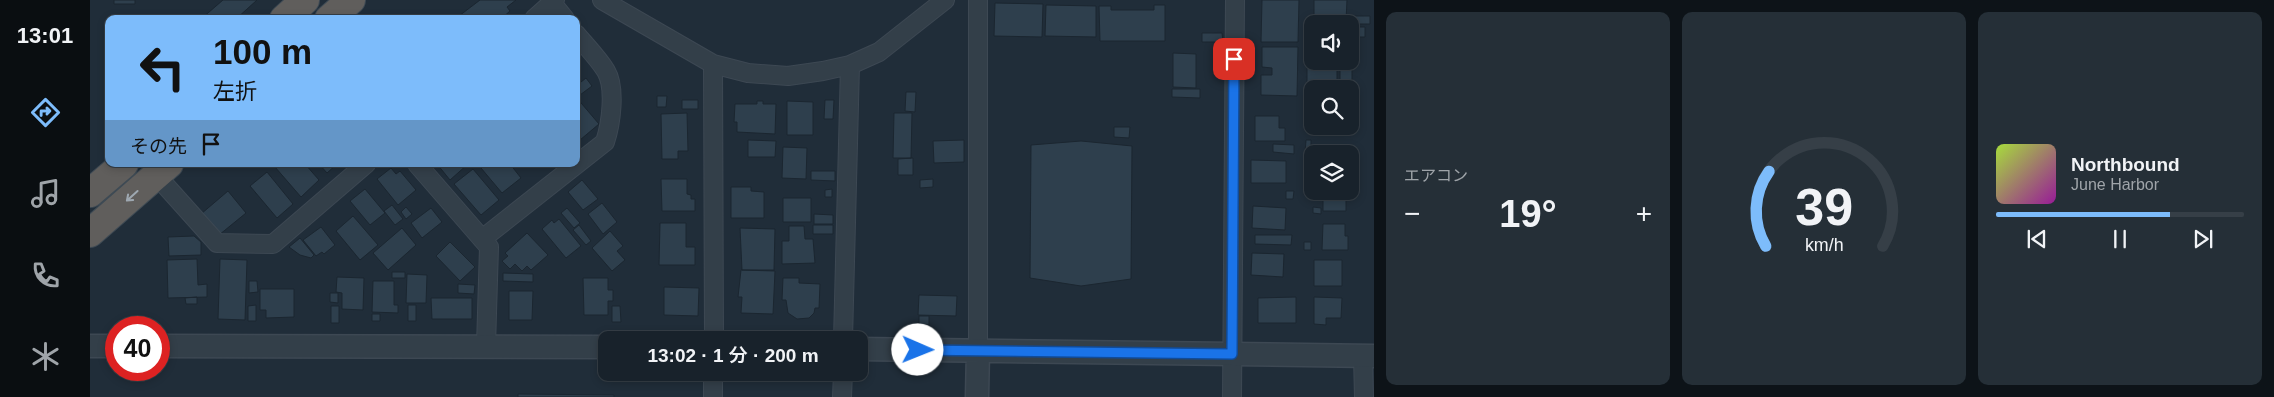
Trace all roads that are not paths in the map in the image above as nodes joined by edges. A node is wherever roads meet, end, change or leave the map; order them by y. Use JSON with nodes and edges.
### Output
{"nodes":[{"id":1,"x":351,"y":0,"type":"edge"},
{"id":2,"x":602,"y":0,"type":"edge"},
{"id":3,"x":945,"y":0,"type":"edge"},
{"id":4,"x":978,"y":0,"type":"edge"},
{"id":5,"x":1235,"y":0,"type":"edge"},
{"id":6,"x":554,"y":1,"type":"edge"},
{"id":7,"x":334,"y":15,"type":"edge"},
{"id":8,"x":538,"y":15,"type":"edge"},
{"id":9,"x":563,"y":15,"type":"edge"},
{"id":10,"x":580,"y":39,"type":"edge"},
{"id":11,"x":714,"y":64,"type":"junction"},
{"id":12,"x":850,"y":65,"type":"junction"},
{"id":13,"x":580,"y":162,"type":"edge"},
{"id":14,"x":120,"y":167,"type":"edge"},
{"id":15,"x":363,"y":167,"type":"edge"},
{"id":16,"x":420,"y":167,"type":"edge"},
{"id":17,"x":573,"y":167,"type":"edge"},
{"id":18,"x":162,"y":169,"type":"edge"},
{"id":19,"x":91,"y":191,"type":"edge"},
{"id":20,"x":112,"y":214,"type":"junction"},
{"id":21,"x":90,"y":233,"type":"edge"},
{"id":22,"x":482,"y":239,"type":"junction"},
{"id":23,"x":714,"y":331,"type":"edge"},
{"id":24,"x":843,"y":331,"type":"edge"},
{"id":25,"x":90,"y":346,"type":"edge"},
{"id":26,"x":105,"y":346,"type":"edge"},
{"id":27,"x":170,"y":346,"type":"edge"},
{"id":28,"x":486,"y":346,"type":"junction"},
{"id":29,"x":598,"y":347,"type":"edge"},
{"id":30,"x":868,"y":349,"type":"edge"},
{"id":31,"x":978,"y":351,"type":"junction"},
{"id":32,"x":1232,"y":354,"type":"junction"},
{"id":33,"x":1369,"y":356,"type":"edge"},
{"id":34,"x":714,"y":381,"type":"edge"},
{"id":35,"x":843,"y":381,"type":"edge"},
{"id":36,"x":713,"y":397,"type":"edge"},
{"id":37,"x":842,"y":397,"type":"edge"},
{"id":38,"x":977,"y":397,"type":"edge"},
{"id":39,"x":1232,"y":397,"type":"edge"},
{"id":40,"x":1364,"y":397,"type":"edge"}],
"edges":[{"from":1,"to":7,"type":"highway"},
{"from":2,"to":11,"type":"street"},
{"from":3,"to":12,"type":"street"},
{"from":4,"to":31,"type":"street"},
{"from":5,"to":32,"type":"street"},
{"from":6,"to":8,"type":"street"},
{"from":6,"to":9,"type":"street"},
{"from":10,"to":13,"type":"street"},
{"from":11,"to":12,"type":"street"},
{"from":11,"to":23,"type":"street"},
{"from":12,"to":24,"type":"street"},
{"from":14,"to":19,"type":"highway"},
{"from":15,"to":18,"type":"street"},
{"from":16,"to":22,"type":"street"},
{"from":17,"to":22,"type":"street"},
{"from":18,"to":20,"type":"highway","one_way":true},
{"from":19,"to":20,"type":"street"},
{"from":20,"to":21,"type":"highway"},
{"from":22,"to":28,"type":"street"},
{"from":25,"to":26,"type":"street"},
{"from":27,"to":28,"type":"street"},
{"from":28,"to":29,"type":"street"},
{"from":30,"to":31,"type":"street"},
{"from":31,"to":32,"type":"street"},
{"from":31,"to":38,"type":"street"},
{"from":32,"to":33,"type":"street"},
{"from":32,"to":39,"type":"street"},
{"from":33,"to":40,"type":"street"},
{"from":34,"to":36,"type":"street"},
{"from":35,"to":37,"type":"street"}]}
